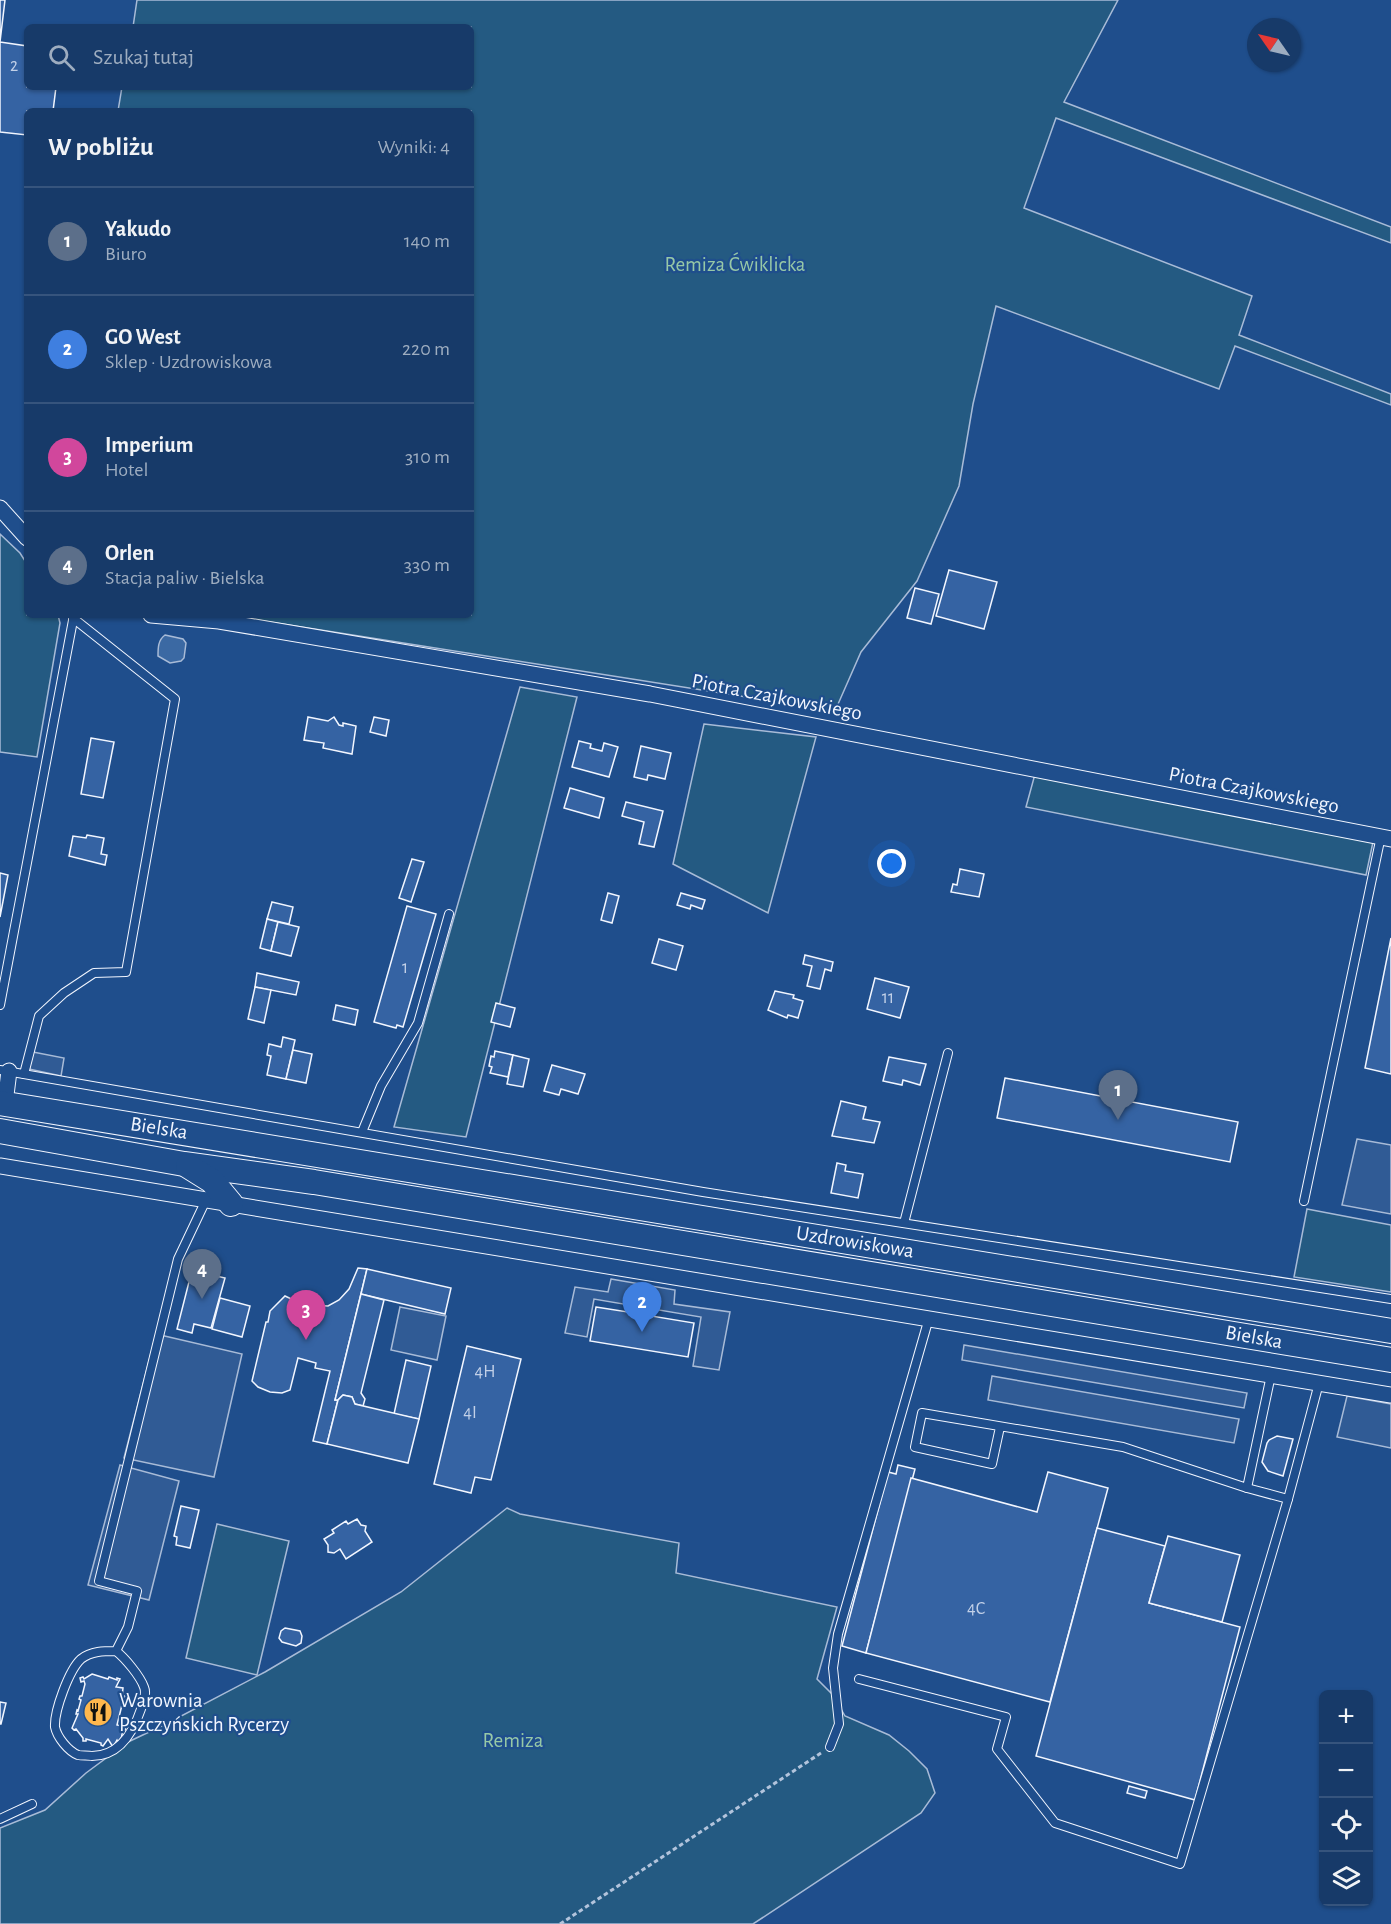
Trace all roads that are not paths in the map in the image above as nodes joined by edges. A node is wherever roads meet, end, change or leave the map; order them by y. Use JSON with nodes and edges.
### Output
{"nodes":[{"id":1,"x":0,"y":508,"type":"edge"},
{"id":2,"x":24,"y":535,"type":"edge"},
{"id":3,"x":73,"y":618,"type":"edge"},
{"id":4,"x":75,"y":618,"type":"edge"},
{"id":5,"x":185,"y":618,"type":"edge"},
{"id":6,"x":1386,"y":837,"type":"edge"},
{"id":7,"x":448,"y":914,"type":"dead end"},
{"id":8,"x":0,"y":1005,"type":"edge"},
{"id":9,"x":948,"y":1053,"type":"dead end"},
{"id":10,"x":11,"y":1072,"type":"edge"},
{"id":11,"x":2,"y":1103,"type":"edge"},
{"id":12,"x":0,"y":1131,"type":"edge"},
{"id":13,"x":362,"y":1131,"type":"junction"},
{"id":14,"x":318,"y":1154,"type":"joint"},
{"id":15,"x":184,"y":1164,"type":"junction"},
{"id":16,"x":0,"y":1166,"type":"edge"},
{"id":17,"x":314,"y":1182,"type":"joint"},
{"id":18,"x":206,"y":1200,"type":"junction"},
{"id":19,"x":1304,"y":1201,"type":"dead end"},
{"id":20,"x":231,"y":1204,"type":"junction"},
{"id":21,"x":904,"y":1223,"type":"junction"},
{"id":22,"x":1391,"y":1299,"type":"edge"},
{"id":23,"x":928,"y":1318,"type":"junction"},
{"id":24,"x":1207,"y":1328,"type":"joint"},
{"id":25,"x":1391,"y":1331,"type":"edge"},
{"id":26,"x":1391,"y":1360,"type":"edge"},
{"id":27,"x":1272,"y":1375,"type":"junction"},
{"id":28,"x":1319,"y":1383,"type":"junction"},
{"id":29,"x":1391,"y":1395,"type":"edge"},
{"id":30,"x":1000,"y":1426,"type":"junction"},
{"id":31,"x":1247,"y":1488,"type":"junction"},
{"id":32,"x":1288,"y":1499,"type":"junction"},
{"id":33,"x":116,"y":1651,"type":"junction"},
{"id":34,"x":859,"y":1679,"type":"dead end"},
{"id":35,"x":830,"y":1747,"type":"road end"},
{"id":36,"x":32,"y":1804,"type":"dead end"},
{"id":37,"x":0,"y":1819,"type":"edge"}],
"edges":[{"from":1,"to":2,"type":"street"},
{"from":3,"to":8,"type":"lane"},
{"from":4,"to":10,"type":"lane"},
{"from":5,"to":6,"type":"street","name":"Piotra Czajkowskiego"},
{"from":6,"to":19,"type":"lane"},
{"from":7,"to":13,"type":"lane"},
{"from":9,"to":21,"type":"lane"},
{"from":10,"to":11,"type":"street"},
{"from":10,"to":13,"type":"lane"},
{"from":11,"to":14,"type":"main road","name":"Bielska"},
{"from":12,"to":15,"type":"main road","name":"Bielska"},
{"from":13,"to":21,"type":"lane"},
{"from":14,"to":25,"type":"main road","name":"Uzdrowiskowa"},
{"from":15,"to":17,"type":"main road","name":"Bielska"},
{"from":15,"to":20,"type":"main road"},
{"from":16,"to":18,"type":"street"},
{"from":17,"to":24,"type":"main road","name":"Uzdrowiskowa"},
{"from":18,"to":20,"type":"street"},
{"from":18,"to":33,"type":"lane"},
{"from":20,"to":23,"type":"street"},
{"from":21,"to":22,"type":"lane"},
{"from":23,"to":27,"type":"street"},
{"from":23,"to":35,"type":"lane"},
{"from":24,"to":26,"type":"main road","name":"Bielska"},
{"from":27,"to":28,"type":"street"},
{"from":27,"to":31,"type":"lane"},
{"from":28,"to":29,"type":"street"},
{"from":28,"to":32,"type":"lane"},
{"from":30,"to":30,"type":"lane"},
{"from":30,"to":31,"type":"lane"},
{"from":31,"to":32,"type":"lane"},
{"from":32,"to":34,"type":"lane"},
{"from":33,"to":33,"type":"lane"},
{"from":36,"to":37,"type":"lane"}]}
